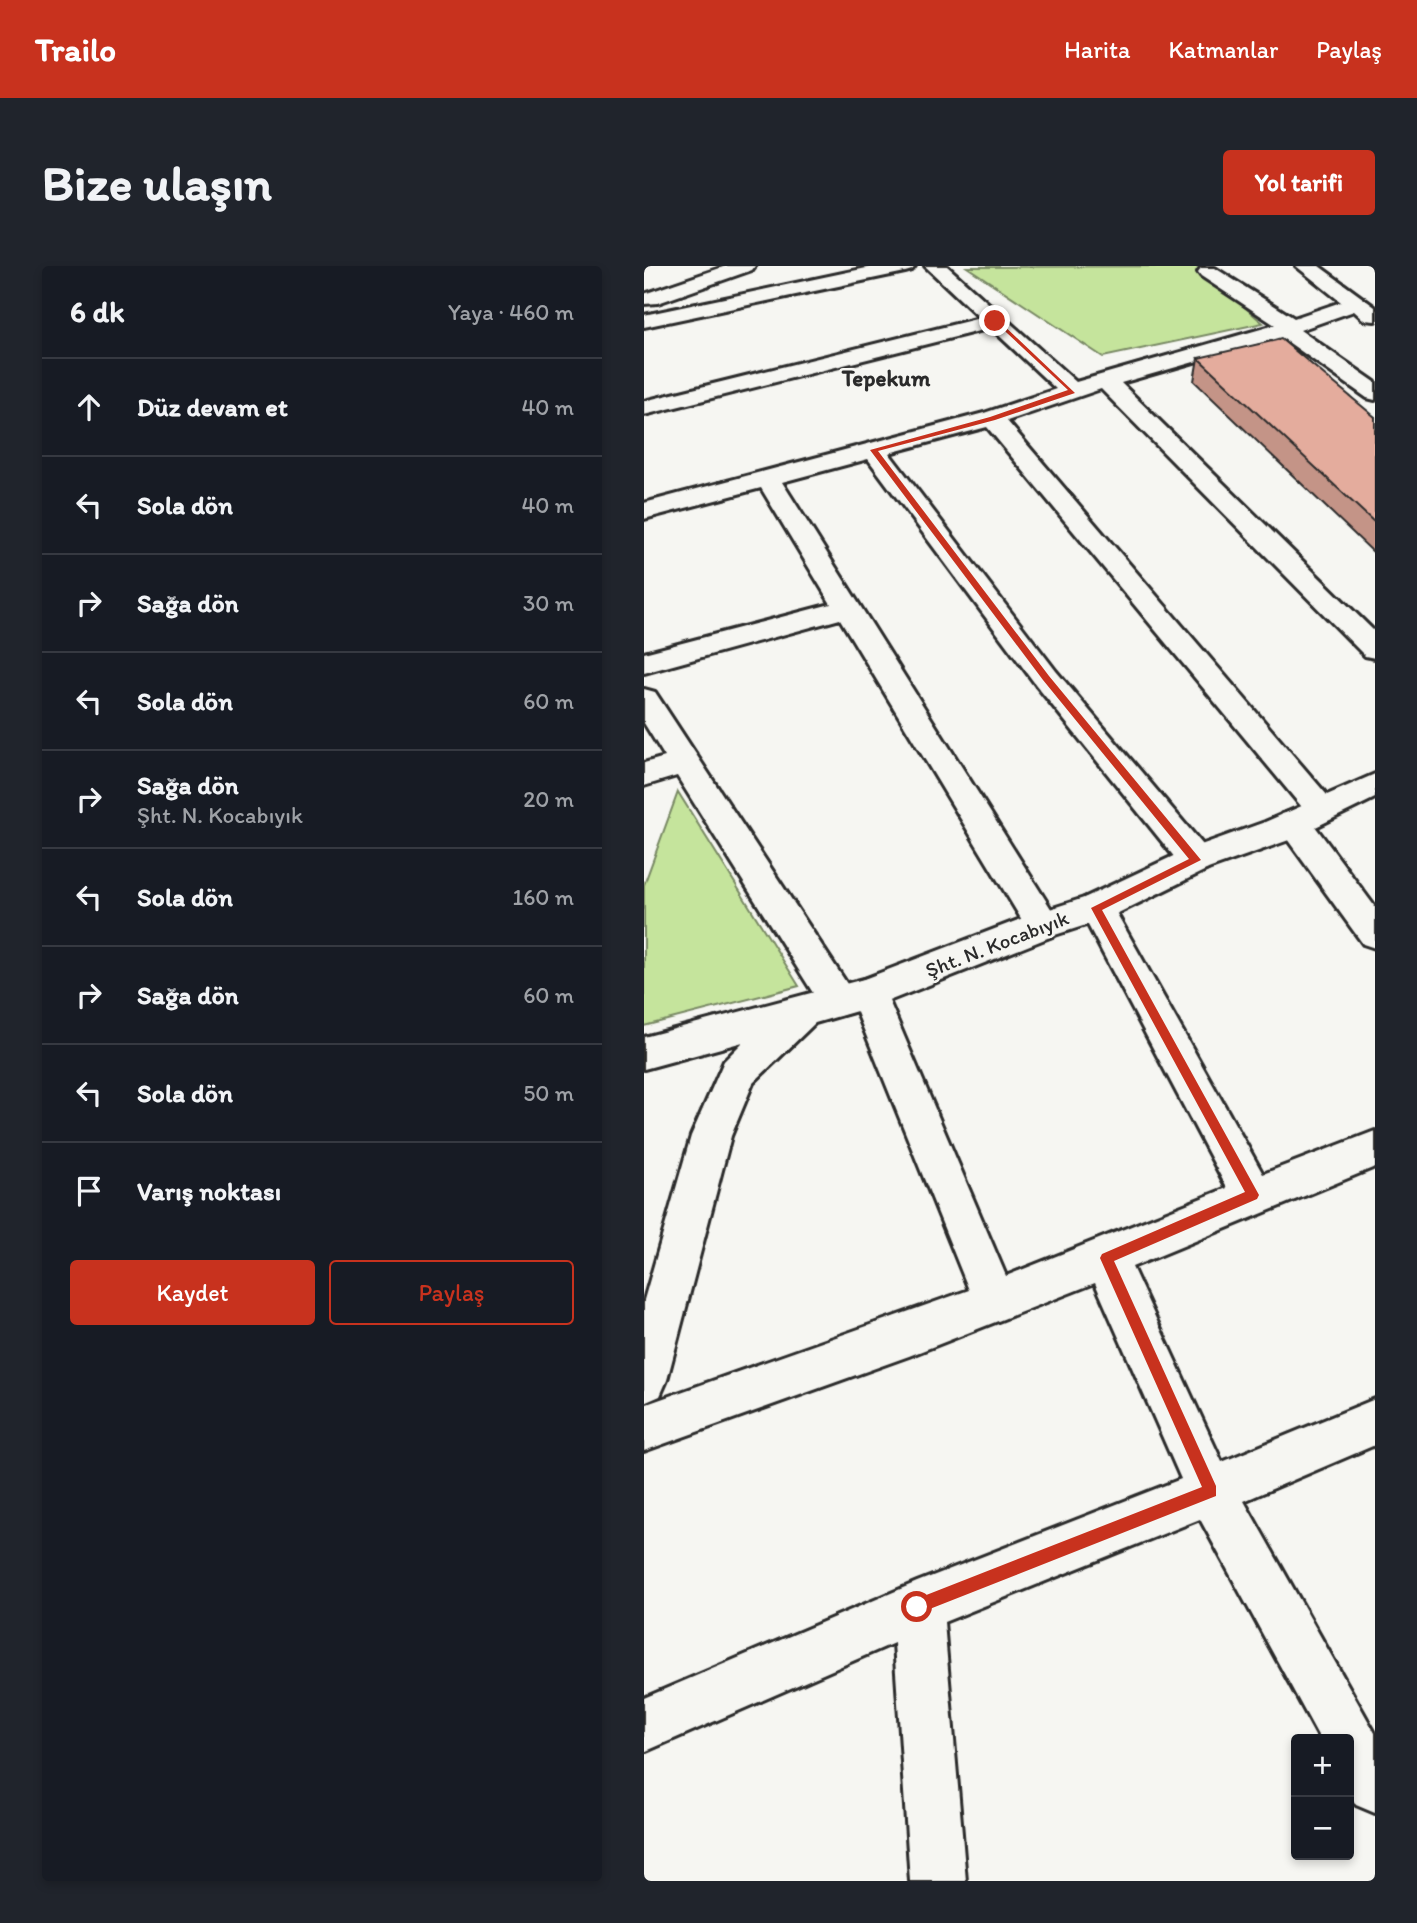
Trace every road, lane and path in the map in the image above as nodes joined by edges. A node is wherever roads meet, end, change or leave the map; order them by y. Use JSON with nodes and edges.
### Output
{"nodes":[{"id":1,"x":745,"y":266,"type":"edge"},
{"id":2,"x":905,"y":266,"type":"edge"},
{"id":3,"x":935,"y":266,"type":"edge"},
{"id":4,"x":1306,"y":266,"type":"edge"},
{"id":5,"x":1208,"y":272,"type":"dead end"},
{"id":6,"x":644,"y":301,"type":"edge"},
{"id":7,"x":1368,"y":309,"type":"edge"},
{"id":8,"x":644,"y":321,"type":"edge"},
{"id":9,"x":995,"y":321,"type":"junction"},
{"id":10,"x":1288,"y":327,"type":"junction"},
{"id":11,"x":1105,"y":380,"type":"junction"},
{"id":12,"x":1072,"y":391,"type":"junction"},
{"id":13,"x":1375,"y":393,"type":"edge"},
{"id":14,"x":644,"y":408,"type":"edge"},
{"id":15,"x":992,"y":418,"type":"junction"},
{"id":16,"x":874,"y":450,"type":"junction"},
{"id":17,"x":768,"y":479,"type":"junction"},
{"id":18,"x":644,"y":511,"type":"edge"},
{"id":19,"x":848,"y":608,"type":"junction"},
{"id":20,"x":1375,"y":649,"type":"edge"},
{"id":21,"x":644,"y":663,"type":"edge"},
{"id":22,"x":644,"y":699,"type":"edge"},
{"id":23,"x":684,"y":762,"type":"junction"},
{"id":24,"x":644,"y":775,"type":"edge"},
{"id":25,"x":1375,"y":785,"type":"edge"},
{"id":26,"x":1308,"y":817,"type":"junction"},
{"id":27,"x":1196,"y":860,"type":"junction"},
{"id":28,"x":1096,"y":908,"type":"junction"},
{"id":29,"x":1043,"y":925,"type":"junction"},
{"id":30,"x":1375,"y":934,"type":"edge"},
{"id":31,"x":853,"y":997,"type":"junction"},
{"id":32,"x":644,"y":1053,"type":"edge"},
{"id":33,"x":1375,"y":1149,"type":"edge"},
{"id":34,"x":1253,"y":1195,"type":"junction"},
{"id":35,"x":1106,"y":1258,"type":"junction"},
{"id":36,"x":995,"y":1301,"type":"junction"},
{"id":37,"x":644,"y":1380,"type":"edge"},
{"id":38,"x":1375,"y":1422,"type":"edge"},
{"id":39,"x":644,"y":1428,"type":"edge"},
{"id":40,"x":1211,"y":1491,"type":"junction"},
{"id":41,"x":917,"y":1607,"type":"junction"},
{"id":42,"x":644,"y":1725,"type":"edge"},
{"id":43,"x":1375,"y":1786,"type":"edge"},
{"id":44,"x":939,"y":1881,"type":"edge"}],
"edges":[{"from":1,"to":6,"type":"street"},
{"from":2,"to":8,"type":"street"},
{"from":3,"to":9,"type":"street"},
{"from":4,"to":7,"type":"street"},
{"from":5,"to":10,"type":"street"},
{"from":7,"to":10,"type":"street"},
{"from":9,"to":12,"type":"street"},
{"from":9,"to":14,"type":"street"},
{"from":10,"to":11,"type":"street"},
{"from":10,"to":13,"type":"street"},
{"from":11,"to":12,"type":"street"},
{"from":11,"to":20,"type":"street"},
{"from":12,"to":15,"type":"street"},
{"from":15,"to":16,"type":"street"},
{"from":15,"to":26,"type":"street"},
{"from":16,"to":17,"type":"street"},
{"from":16,"to":27,"type":"street"},
{"from":17,"to":18,"type":"street"},
{"from":17,"to":19,"type":"street"},
{"from":19,"to":21,"type":"street"},
{"from":19,"to":29,"type":"street"},
{"from":22,"to":23,"type":"street"},
{"from":23,"to":24,"type":"street"},
{"from":23,"to":31,"type":"street"},
{"from":25,"to":26,"type":"street","name":"Şht. N. Kocabıyık"},
{"from":26,"to":27,"type":"street","name":"Şht. N. Kocabıyık"},
{"from":26,"to":30,"type":"street"},
{"from":27,"to":28,"type":"street","name":"Şht. N. Kocabıyık"},
{"from":28,"to":29,"type":"street","name":"Şht. N. Kocabıyık"},
{"from":28,"to":34,"type":"street"},
{"from":29,"to":31,"type":"street","name":"Şht. N. Kocabıyık"},
{"from":31,"to":32,"type":"street","name":"Şht. N. Kocabıyık"},
{"from":31,"to":36,"type":"street"},
{"from":31,"to":37,"type":"street"},
{"from":33,"to":34,"type":"street"},
{"from":34,"to":35,"type":"street"},
{"from":35,"to":36,"type":"street"},
{"from":35,"to":40,"type":"street"},
{"from":36,"to":39,"type":"street"},
{"from":38,"to":40,"type":"street"},
{"from":40,"to":41,"type":"street"},
{"from":40,"to":43,"type":"street"},
{"from":41,"to":42,"type":"street"},
{"from":41,"to":44,"type":"street"}]}
